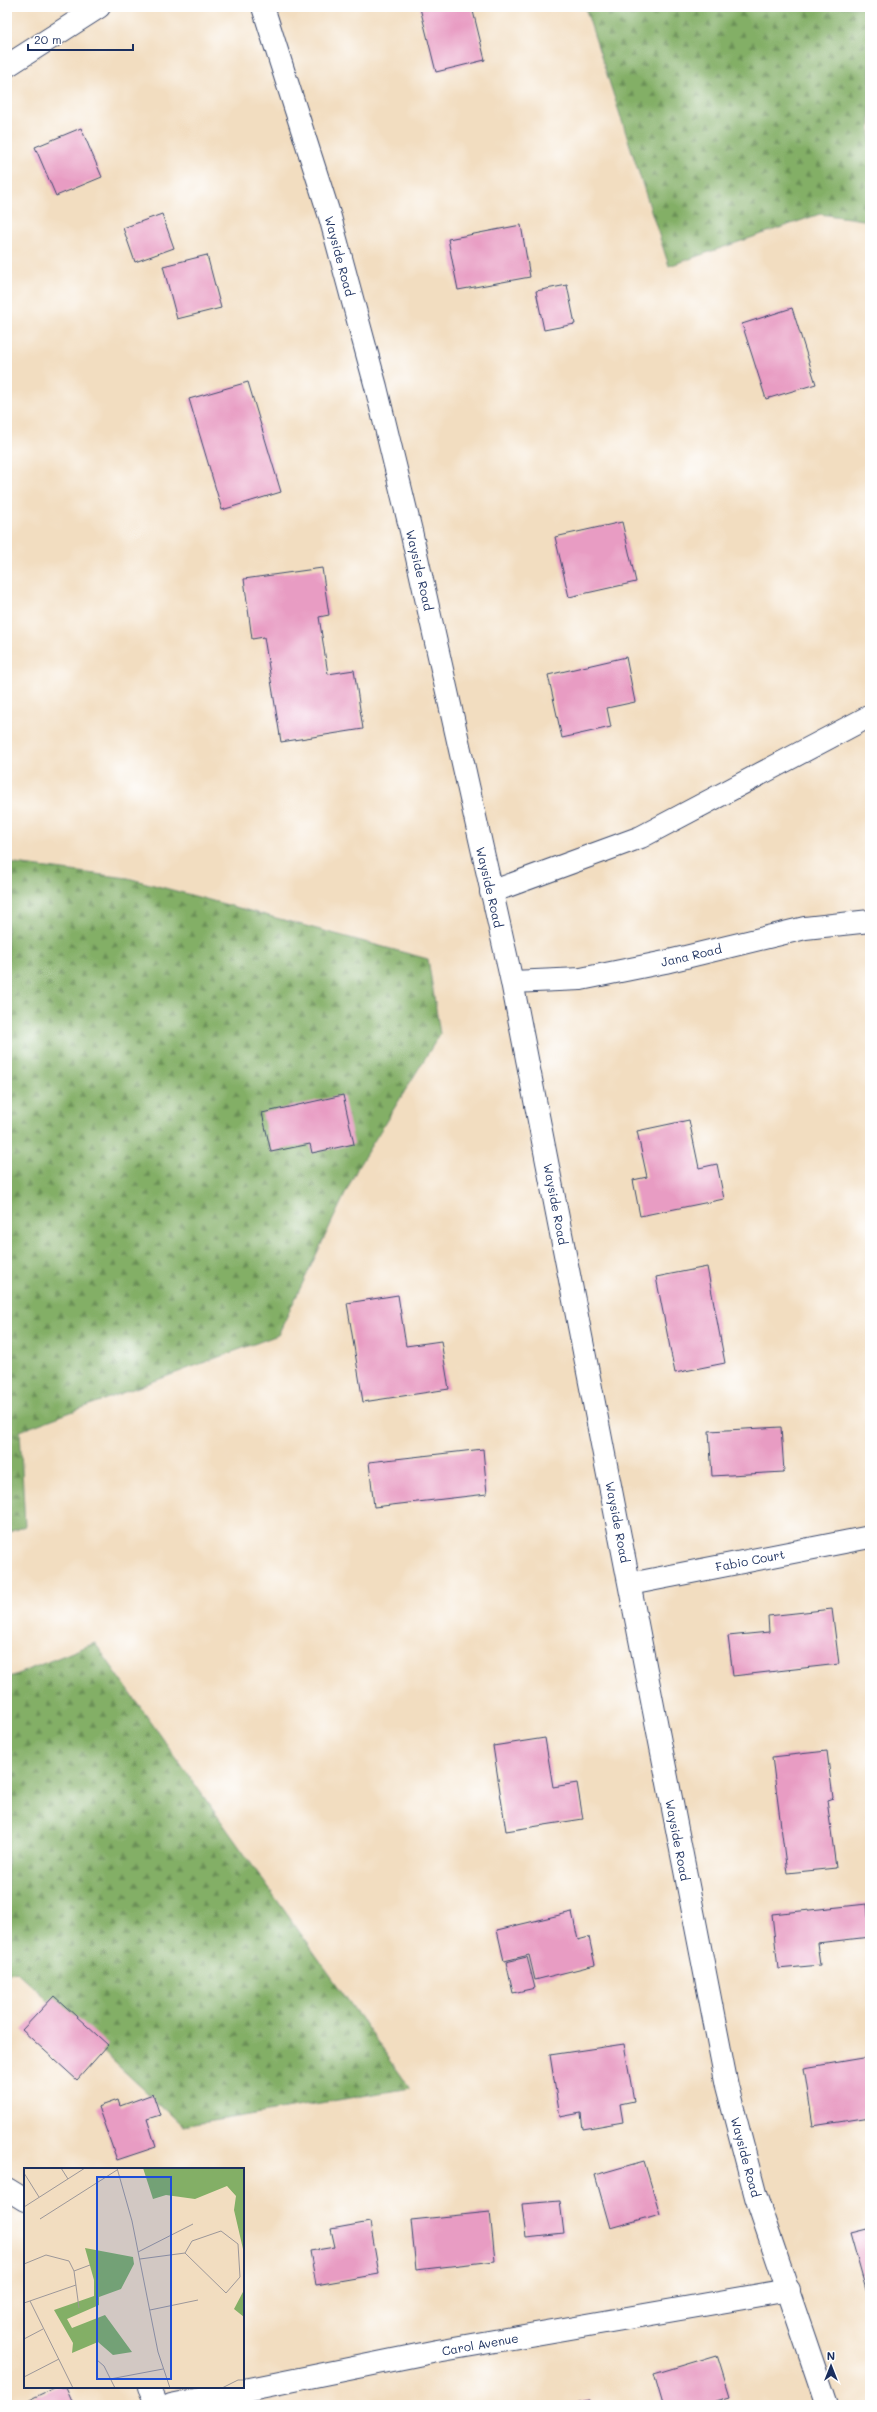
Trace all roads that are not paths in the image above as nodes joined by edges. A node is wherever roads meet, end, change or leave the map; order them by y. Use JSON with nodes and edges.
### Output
{"nodes":[{"id":1,"x":99,"y":7,"type":"edge"},
{"id":2,"x":263,"y":7,"type":"edge"},
{"id":3,"x":7,"y":66,"type":"edge"},
{"id":4,"x":870,"y":716,"type":"edge"},
{"id":5,"x":491,"y":892,"type":"junction"},
{"id":6,"x":870,"y":921,"type":"edge"},
{"id":7,"x":512,"y":982,"type":"junction"},
{"id":8,"x":870,"y":1536,"type":"edge"},
{"id":9,"x":630,"y":1584,"type":"junction"},
{"id":10,"x":7,"y":2189,"type":"edge"},
{"id":11,"x":24,"y":2199,"type":"edge"},
{"id":12,"x":789,"y":2290,"type":"junction"},
{"id":13,"x":149,"y":2388,"type":"edge"},
{"id":14,"x":157,"y":2405,"type":"edge"},
{"id":15,"x":172,"y":2405,"type":"edge"},
{"id":16,"x":827,"y":2405,"type":"edge"}],
"edges":[{"from":1,"to":3,"type":"street"},
{"from":2,"to":5,"type":"street","name":"Wayside Road"},
{"from":4,"to":5,"type":"street"},
{"from":5,"to":7,"type":"street","name":"Wayside Road"},
{"from":6,"to":7,"type":"street","name":"Jana Road"},
{"from":7,"to":9,"type":"street","name":"Wayside Road"},
{"from":8,"to":9,"type":"street","name":"Fabio Court"},
{"from":9,"to":12,"type":"street","name":"Wayside Road"},
{"from":10,"to":11,"type":"street"},
{"from":12,"to":15,"type":"street","name":"Carol Avenue"},
{"from":12,"to":16,"type":"street","name":"Wayside Road"},
{"from":13,"to":14,"type":"street"}]}
